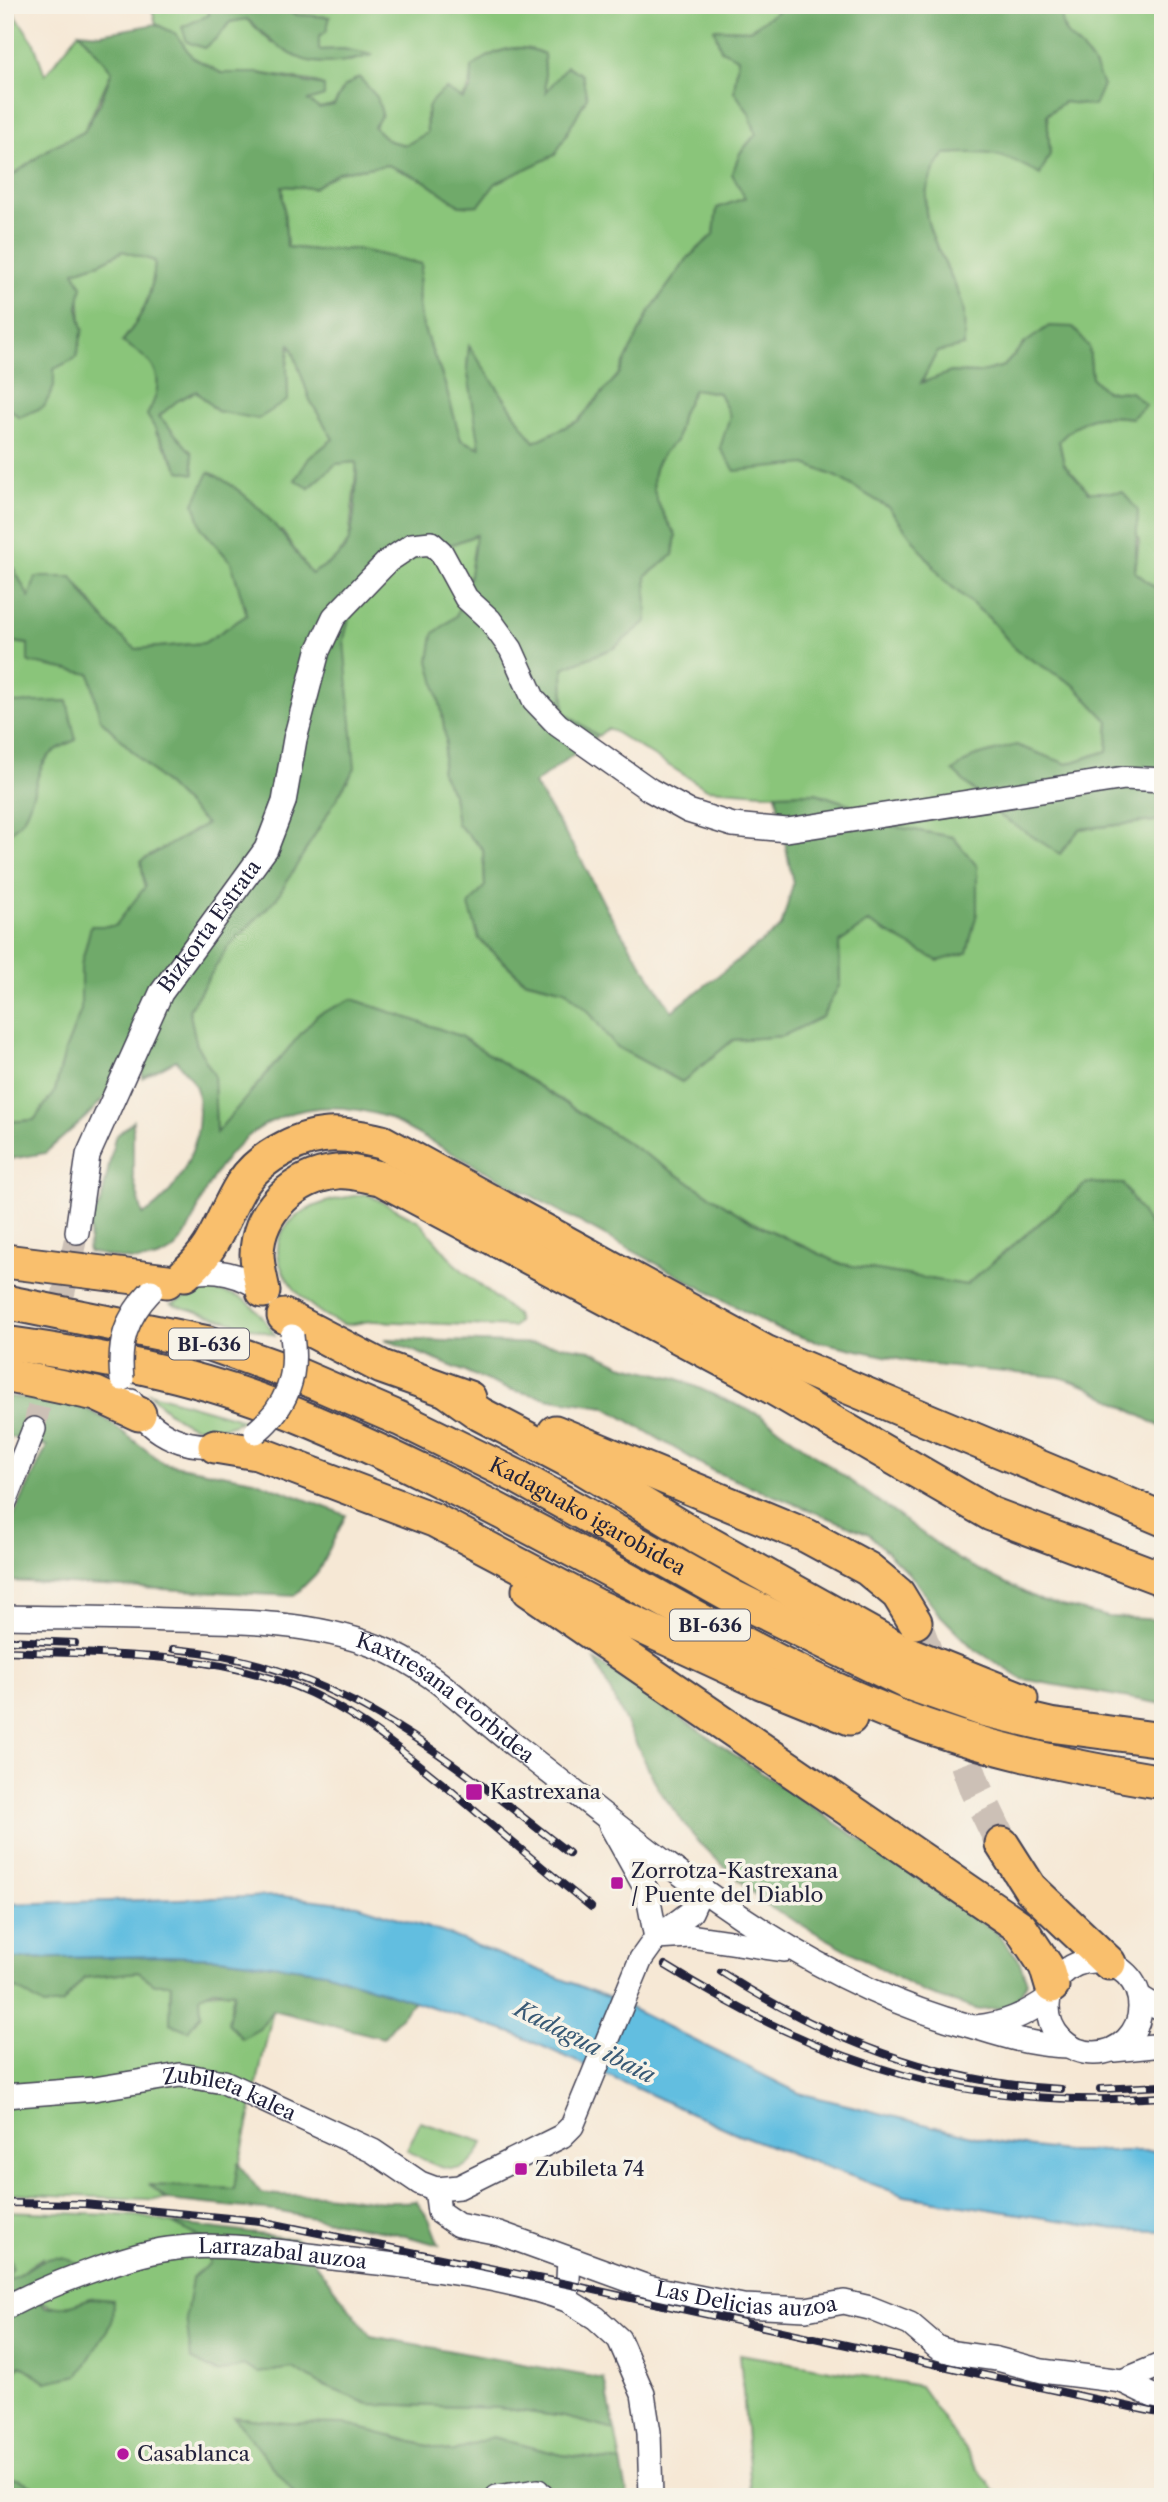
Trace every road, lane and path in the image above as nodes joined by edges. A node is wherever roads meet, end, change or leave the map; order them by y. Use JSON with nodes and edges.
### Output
{"nodes":[{"id":1,"x":1163,"y":780,"type":"edge"},
{"id":2,"x":77,"y":1232,"type":"tunnel mouth"},
{"id":3,"x":5,"y":1261,"type":"edge"},
{"id":4,"x":168,"y":1282,"type":"junction"},
{"id":5,"x":5,"y":1302,"type":"edge"},
{"id":6,"x":280,"y":1315,"type":"junction"},
{"id":7,"x":5,"y":1343,"type":"edge"},
{"id":8,"x":5,"y":1375,"type":"edge"},
{"id":9,"x":449,"y":1392,"type":"junction"},
{"id":10,"x":139,"y":1414,"type":"junction"},
{"id":11,"x":34,"y":1429,"type":"tunnel mouth"},
{"id":12,"x":215,"y":1447,"type":"junction"},
{"id":13,"x":347,"y":1489,"type":"junction"},
{"id":14,"x":5,"y":1502,"type":"edge"},
{"id":15,"x":1163,"y":1519,"type":"edge"},
{"id":16,"x":1163,"y":1579,"type":"edge"},
{"id":17,"x":5,"y":1617,"type":"edge"},
{"id":18,"x":915,"y":1622,"type":"tunnel mouth"},
{"id":19,"x":1126,"y":1736,"type":"junction"},
{"id":20,"x":1163,"y":1740,"type":"edge"},
{"id":21,"x":1163,"y":1782,"type":"edge"},
{"id":22,"x":1163,"y":1790,"type":"edge"},
{"id":23,"x":604,"y":1815,"type":"junction"},
{"id":24,"x":1002,"y":1844,"type":"tunnel mouth"},
{"id":25,"x":702,"y":1888,"type":"junction"},
{"id":26,"x":656,"y":1938,"type":"junction"},
{"id":27,"x":791,"y":1951,"type":"junction"},
{"id":28,"x":1109,"y":1963,"type":"junction"},
{"id":29,"x":1051,"y":1992,"type":"junction"},
{"id":30,"x":1140,"y":1997,"type":"junction"},
{"id":31,"x":1163,"y":2011,"type":"edge"},
{"id":32,"x":973,"y":2027,"type":"junction"},
{"id":33,"x":1163,"y":2045,"type":"edge"},
{"id":34,"x":1068,"y":2046,"type":"junction"},
{"id":35,"x":1114,"y":2050,"type":"junction"},
{"id":36,"x":5,"y":2096,"type":"edge"},
{"id":37,"x":436,"y":2189,"type":"junction"},
{"id":38,"x":569,"y":2259,"type":"junction"},
{"id":39,"x":567,"y":2300,"type":"junction"},
{"id":40,"x":5,"y":2308,"type":"edge"},
{"id":41,"x":1163,"y":2364,"type":"edge"},
{"id":42,"x":1122,"y":2381,"type":"junction"},
{"id":43,"x":1163,"y":2400,"type":"edge"},
{"id":44,"x":497,"y":2497,"type":"edge"},
{"id":45,"x":543,"y":2497,"type":"edge"},
{"id":46,"x":651,"y":2497,"type":"edge"}],
"edges":[{"from":1,"to":2,"type":"street","name":"Bizkorta Estrata"},
{"from":3,"to":4,"type":"highway"},
{"from":4,"to":6,"type":"street"},
{"from":4,"to":10,"type":"street","bridge":true},
{"from":4,"to":15,"type":"highway"},
{"from":5,"to":19,"type":"highway","name":"Kadaguako igarobidea","number":"BI-636"},
{"from":6,"to":9,"type":"highway"},
{"from":6,"to":12,"type":"street","bridge":true},
{"from":6,"to":16,"type":"highway"},
{"from":7,"to":21,"type":"highway","name":"Kadaguako igarobidea","number":"BI-636"},
{"from":8,"to":10,"type":"highway"},
{"from":9,"to":18,"type":"highway"},
{"from":9,"to":19,"type":"highway"},
{"from":10,"to":12,"type":"street"},
{"from":11,"to":14,"type":"street"},
{"from":12,"to":13,"type":"highway"},
{"from":13,"to":22,"type":"highway"},
{"from":13,"to":29,"type":"highway"},
{"from":17,"to":23,"type":"street","name":"Kaxtresana etorbidea"},
{"from":19,"to":20,"type":"highway","name":"Kadaguako igarobidea","number":"BI-636"},
{"from":23,"to":25,"type":"street","name":"Kaxtresana etorbidea"},
{"from":23,"to":26,"type":"street"},
{"from":24,"to":28,"type":"highway"},
{"from":25,"to":26,"type":"street"},
{"from":25,"to":27,"type":"street","name":"Kaxtresana etorbidea"},
{"from":26,"to":27,"type":"street"},
{"from":26,"to":37,"type":"street"},
{"from":27,"to":32,"type":"street","name":"Kaxtresana etorbidea"},
{"from":28,"to":29,"type":"street"},
{"from":28,"to":30,"type":"street"},
{"from":29,"to":32,"type":"street","name":"Kaxtresana etorbidea"},
{"from":29,"to":34,"type":"street"},
{"from":30,"to":31,"type":"street"},
{"from":30,"to":35,"type":"street"},
{"from":32,"to":34,"type":"street","name":"Kaxtresana etorbidea"},
{"from":33,"to":35,"type":"street"},
{"from":34,"to":35,"type":"street"},
{"from":36,"to":37,"type":"street","name":"Zubileta kalea"},
{"from":37,"to":38,"type":"street","name":"Las Delicias auzoa"},
{"from":38,"to":39,"type":"street"},
{"from":38,"to":42,"type":"street","name":"Las Delicias auzoa"},
{"from":39,"to":40,"type":"street","name":"Larrazabal auzoa"},
{"from":39,"to":46,"type":"street","name":"Larrazabal auzoa"},
{"from":41,"to":42,"type":"street","name":"Las Delicias auzoa"},
{"from":42,"to":43,"type":"street","name":"Las Delicias auzoa"},
{"from":44,"to":45,"type":"street"}]}
